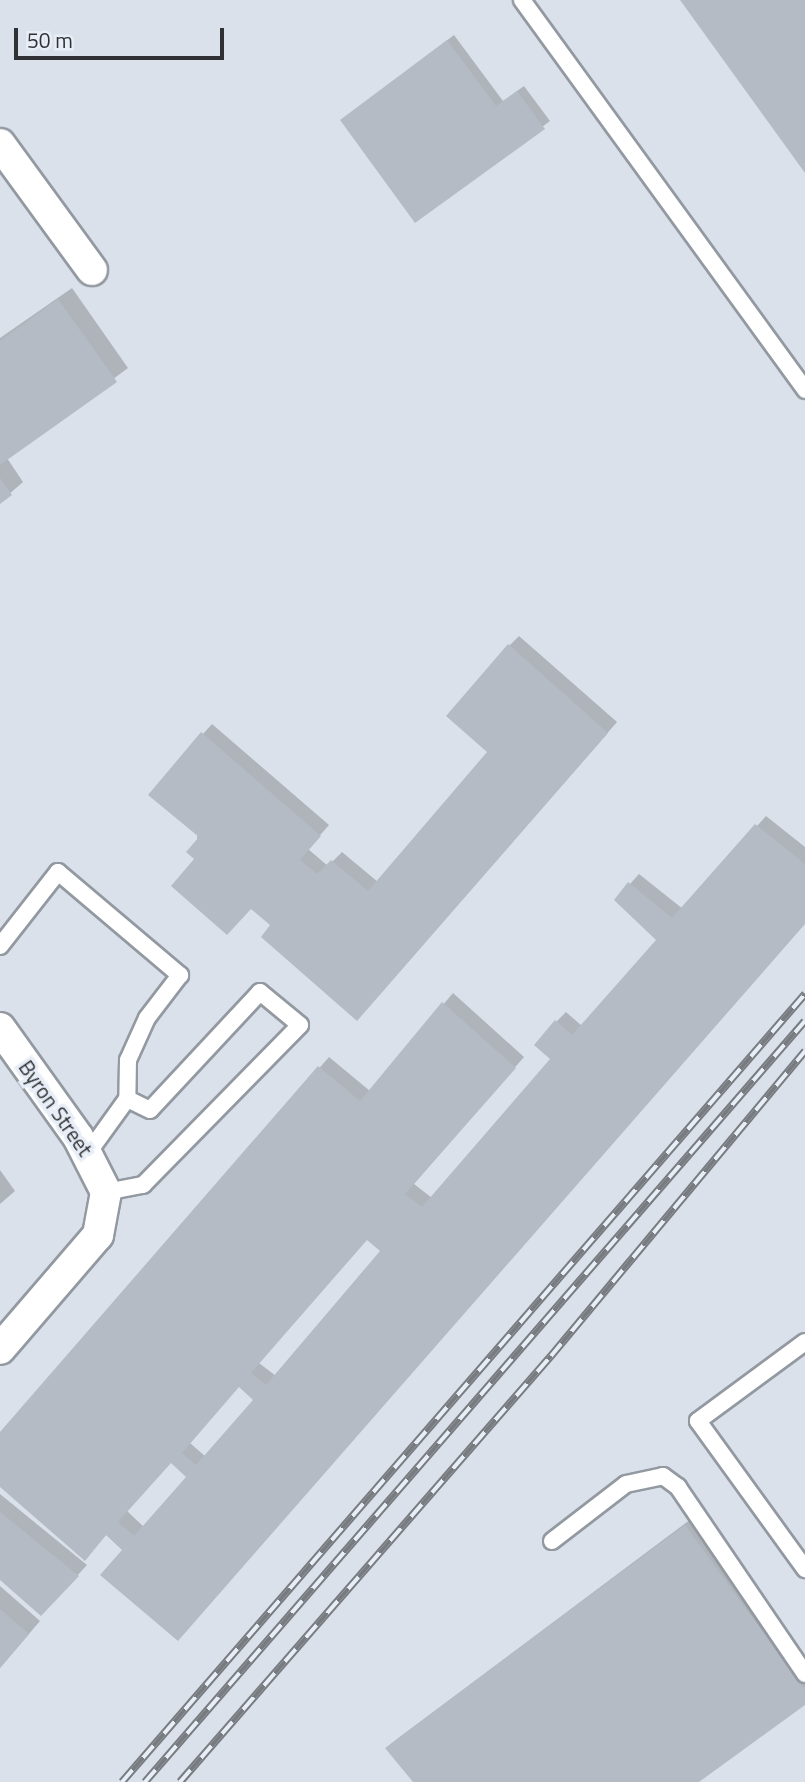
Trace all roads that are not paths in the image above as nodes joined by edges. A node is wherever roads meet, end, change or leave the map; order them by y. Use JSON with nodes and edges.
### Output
{"nodes":[{"id":1,"x":523,"y":0,"type":"edge"},
{"id":2,"x":0,"y":144,"type":"edge"},
{"id":3,"x":92,"y":270,"type":"dead end"},
{"id":4,"x":805,"y":390,"type":"edge"},
{"id":5,"x":0,"y":946,"type":"edge"},
{"id":6,"x":0,"y":1028,"type":"edge"},
{"id":7,"x":127,"y":1099,"type":"junction"},
{"id":8,"x":88,"y":1153,"type":"junction"},
{"id":9,"x":106,"y":1192,"type":"junction"},
{"id":10,"x":805,"y":1342,"type":"edge"},
{"id":11,"x":0,"y":1349,"type":"edge"},
{"id":12,"x":552,"y":1541,"type":"dead end"},
{"id":13,"x":805,"y":1569,"type":"edge"},
{"id":14,"x":805,"y":1674,"type":"edge"}],
"edges":[{"from":1,"to":4,"type":"lane"},
{"from":2,"to":3,"type":"street"},
{"from":5,"to":7,"type":"lane"},
{"from":6,"to":8,"type":"street","name":"Byron Street"},
{"from":7,"to":8,"type":"lane"},
{"from":7,"to":9,"type":"lane"},
{"from":8,"to":9,"type":"street","name":"Byron Street"},
{"from":9,"to":11,"type":"street"},
{"from":10,"to":13,"type":"lane"},
{"from":12,"to":14,"type":"lane"}]}
